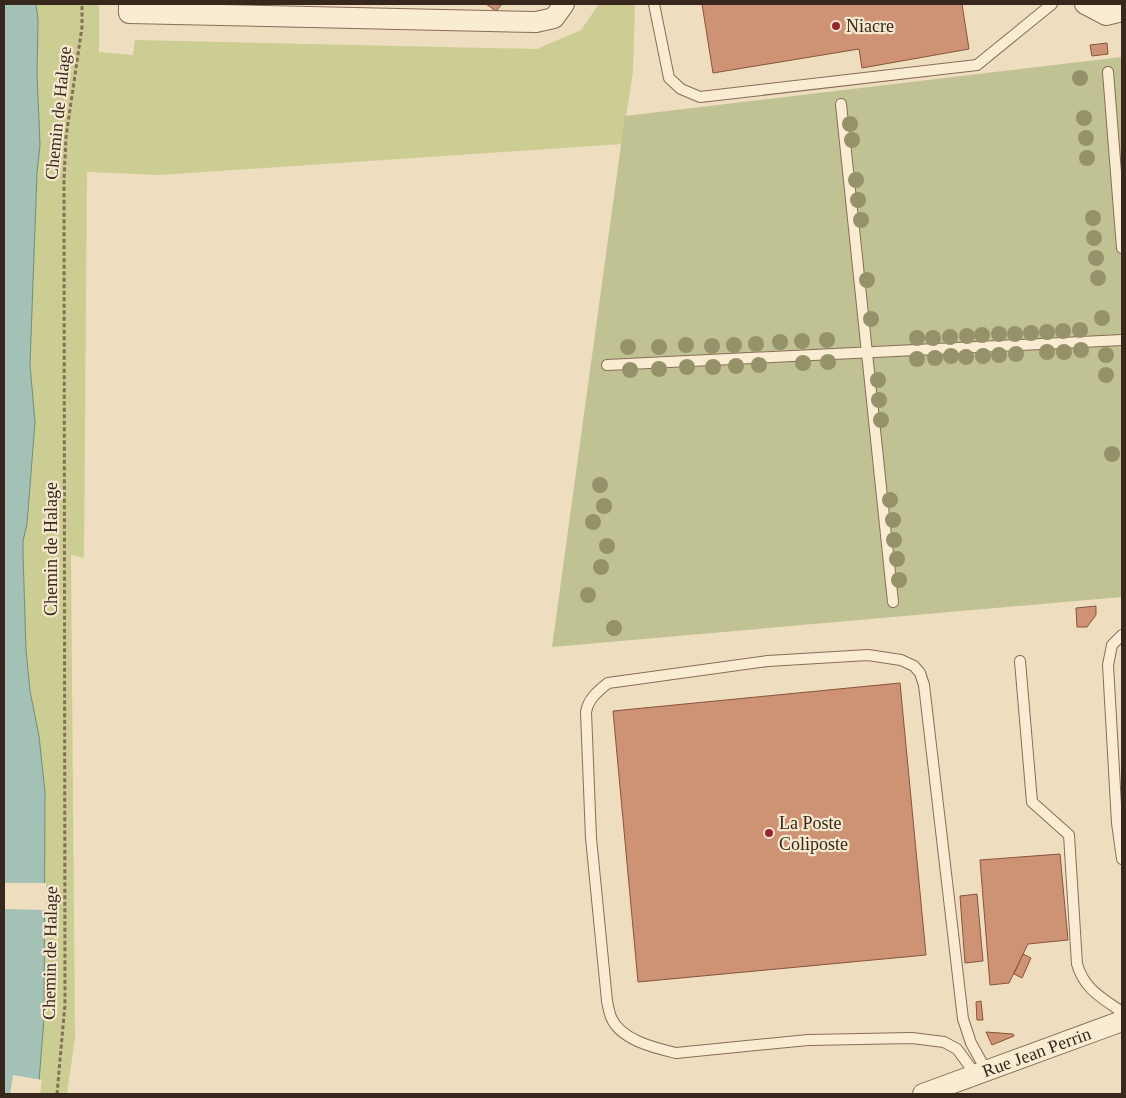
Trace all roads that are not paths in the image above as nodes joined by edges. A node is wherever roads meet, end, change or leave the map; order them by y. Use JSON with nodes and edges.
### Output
{"nodes":[{"id":1,"x":129,"y":4,"type":"edge"},
{"id":2,"x":564,"y":4,"type":"edge"},
{"id":3,"x":654,"y":4,"type":"edge"},
{"id":4,"x":1052,"y":4,"type":"edge"},
{"id":5,"x":1085,"y":4,"type":"edge"},
{"id":6,"x":341,"y":11,"type":"edge"},
{"id":7,"x":1122,"y":11,"type":"edge"},
{"id":8,"x":1108,"y":72,"type":"dead end"},
{"id":9,"x":841,"y":104,"type":"dead end"},
{"id":10,"x":1122,"y":248,"type":"edge"},
{"id":11,"x":1122,"y":340,"type":"edge"},
{"id":12,"x":867,"y":352,"type":"junction"},
{"id":13,"x":607,"y":366,"type":"dead end"},
{"id":14,"x":893,"y":602,"type":"dead end"},
{"id":15,"x":1122,"y":634,"type":"edge"},
{"id":16,"x":1020,"y":661,"type":"dead end"},
{"id":17,"x":1122,"y":851,"type":"edge"},
{"id":18,"x":1122,"y":1012,"type":"edge"},
{"id":19,"x":1122,"y":1021,"type":"edge"},
{"id":20,"x":981,"y":1073,"type":"junction"},
{"id":21,"x":923,"y":1094,"type":"edge"}],
"edges":[{"from":1,"to":6,"type":"street"},
{"from":2,"to":6,"type":"street"},
{"from":3,"to":4,"type":"lane"},
{"from":5,"to":7,"type":"street"},
{"from":8,"to":10,"type":"lane"},
{"from":9,"to":12,"type":"lane"},
{"from":11,"to":12,"type":"lane"},
{"from":12,"to":13,"type":"lane"},
{"from":12,"to":14,"type":"lane"},
{"from":15,"to":17,"type":"lane"},
{"from":16,"to":18,"type":"lane"},
{"from":19,"to":20,"type":"street","name":"Rue Jean Perrin"},
{"from":20,"to":20,"type":"lane"},
{"from":20,"to":21,"type":"street","name":"Rue Jean Perrin"}]}
